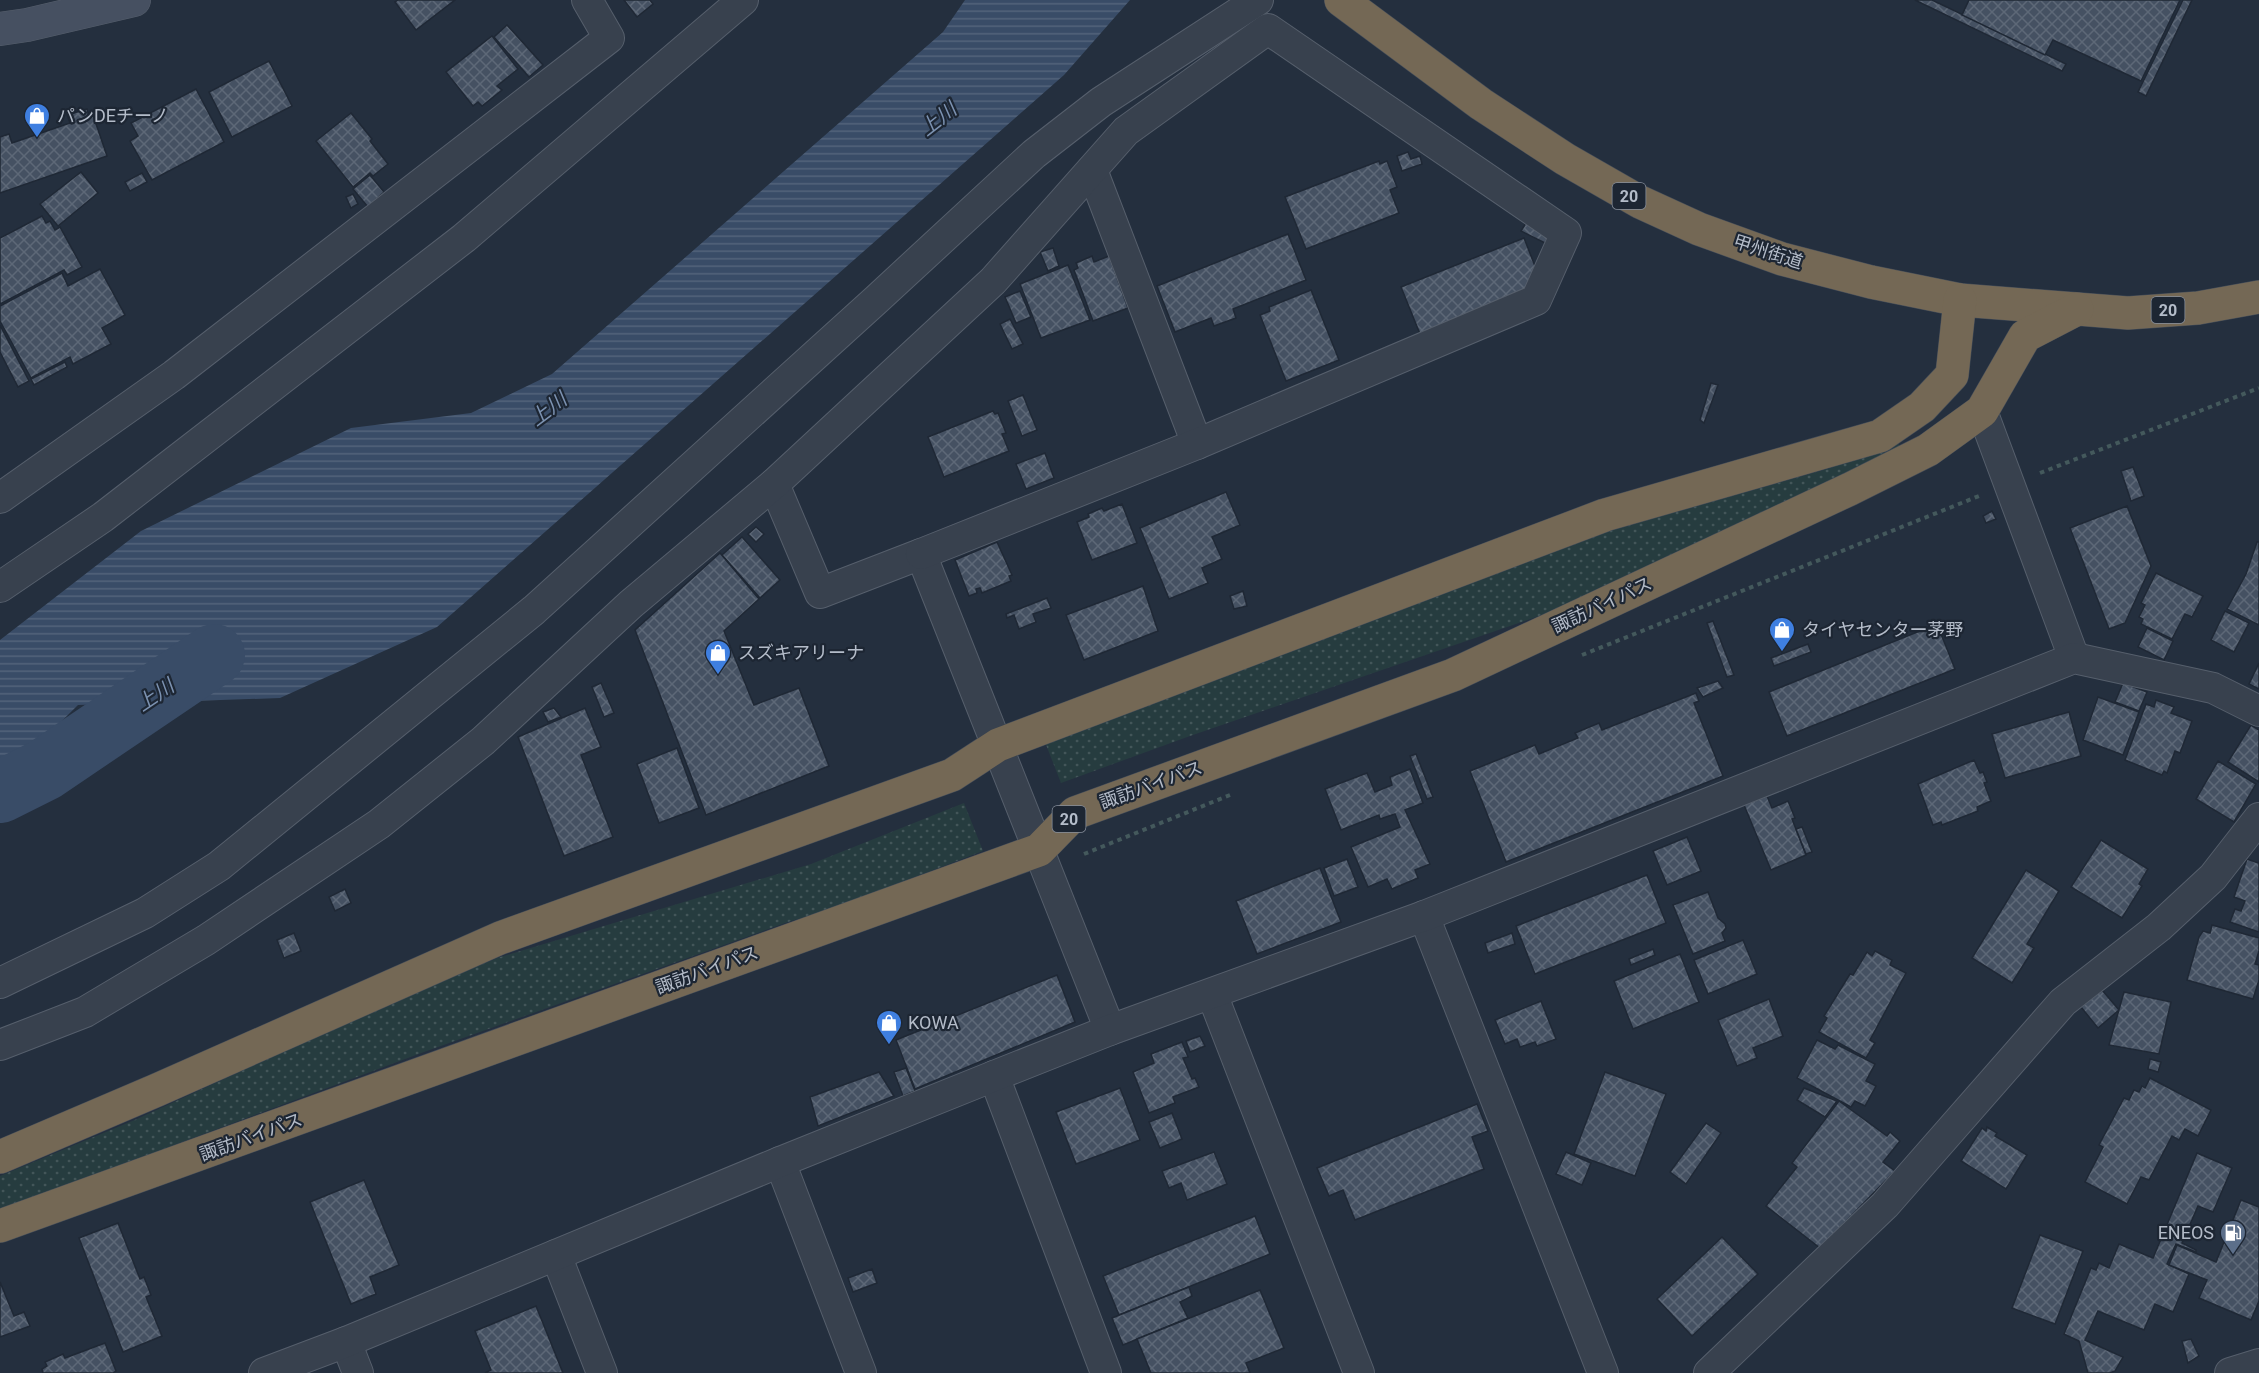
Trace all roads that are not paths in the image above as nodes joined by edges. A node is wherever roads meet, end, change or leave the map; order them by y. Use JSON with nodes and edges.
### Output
{"nodes":[{"id":1,"x":134,"y":0,"type":"edge"},
{"id":2,"x":586,"y":0,"type":"edge"},
{"id":3,"x":743,"y":0,"type":"edge"},
{"id":4,"x":1258,"y":0,"type":"edge"},
{"id":5,"x":1341,"y":0,"type":"edge"},
{"id":6,"x":0,"y":29,"type":"edge"},
{"id":7,"x":1092,"y":170,"type":"junction"},
{"id":8,"x":2259,"y":297,"type":"edge"},
{"id":9,"x":1960,"y":300,"type":"junction"},
{"id":10,"x":2077,"y":309,"type":"junction"},
{"id":11,"x":1982,"y":411,"type":"junction"},
{"id":12,"x":1197,"y":444,"type":"junction"},
{"id":13,"x":774,"y":484,"type":"junction"},
{"id":14,"x":1,"y":494,"type":"edge"},
{"id":15,"x":921,"y":554,"type":"junction"},
{"id":16,"x":0,"y":586,"type":"edge"},
{"id":17,"x":2074,"y":658,"type":"junction"},
{"id":18,"x":2259,"y":711,"type":"edge"},
{"id":19,"x":998,"y":745,"type":"junction"},
{"id":20,"x":2259,"y":818,"type":"edge"},
{"id":21,"x":1039,"y":850,"type":"junction"},
{"id":22,"x":1424,"y":916,"type":"junction"},
{"id":23,"x":0,"y":983,"type":"edge"},
{"id":24,"x":1212,"y":994,"type":"junction"},
{"id":25,"x":1110,"y":1030,"type":"junction"},
{"id":26,"x":0,"y":1045,"type":"edge"},
{"id":27,"x":994,"y":1076,"type":"junction"},
{"id":28,"x":0,"y":1156,"type":"edge"},
{"id":29,"x":780,"y":1162,"type":"junction"},
{"id":30,"x":0,"y":1226,"type":"edge"},
{"id":31,"x":556,"y":1255,"type":"junction"},
{"id":32,"x":346,"y":1342,"type":"junction"},
{"id":33,"x":2259,"y":1364,"type":"edge"},
{"id":34,"x":264,"y":1373,"type":"edge"},
{"id":35,"x":358,"y":1373,"type":"edge"},
{"id":36,"x":602,"y":1373,"type":"edge"},
{"id":37,"x":861,"y":1373,"type":"edge"},
{"id":38,"x":1107,"y":1373,"type":"edge"},
{"id":39,"x":1359,"y":1373,"type":"edge"},
{"id":40,"x":1603,"y":1373,"type":"edge"},
{"id":41,"x":1709,"y":1373,"type":"edge"},
{"id":42,"x":2230,"y":1373,"type":"edge"}],
"edges":[{"from":1,"to":6,"type":"street"},
{"from":2,"to":14,"type":"street"},
{"from":3,"to":16,"type":"street"},
{"from":4,"to":23,"type":"street"},
{"from":5,"to":9,"type":"highway","name":"甲州街道","number":"20"},
{"from":7,"to":12,"type":"street"},
{"from":7,"to":12,"type":"street"},
{"from":7,"to":13,"type":"street"},
{"from":8,"to":10,"type":"highway","name":"甲州街道","number":"20"},
{"from":9,"to":10,"type":"highway","name":"甲州街道","number":"20"},
{"from":9,"to":19,"type":"highway"},
{"from":10,"to":11,"type":"highway","name":"諏訪バイパス","number":"20"},
{"from":11,"to":17,"type":"street"},
{"from":11,"to":21,"type":"highway","name":"諏訪バイパス","number":"20"},
{"from":12,"to":15,"type":"street"},
{"from":13,"to":15,"type":"street"},
{"from":13,"to":26,"type":"street"},
{"from":15,"to":19,"type":"street"},
{"from":17,"to":18,"type":"street"},
{"from":17,"to":22,"type":"street"},
{"from":19,"to":21,"type":"street"},
{"from":19,"to":28,"type":"highway"},
{"from":20,"to":41,"type":"street"},
{"from":21,"to":25,"type":"street"},
{"from":21,"to":30,"type":"highway","name":"諏訪バイパス","number":"20"},
{"from":22,"to":24,"type":"street"},
{"from":22,"to":40,"type":"street"},
{"from":24,"to":25,"type":"street"},
{"from":24,"to":39,"type":"street"},
{"from":25,"to":27,"type":"street"},
{"from":27,"to":29,"type":"street"},
{"from":27,"to":38,"type":"street"},
{"from":29,"to":31,"type":"street"},
{"from":29,"to":37,"type":"street"},
{"from":31,"to":32,"type":"street"},
{"from":31,"to":36,"type":"street"},
{"from":32,"to":34,"type":"street"},
{"from":32,"to":35,"type":"street"},
{"from":33,"to":42,"type":"street"}]}
